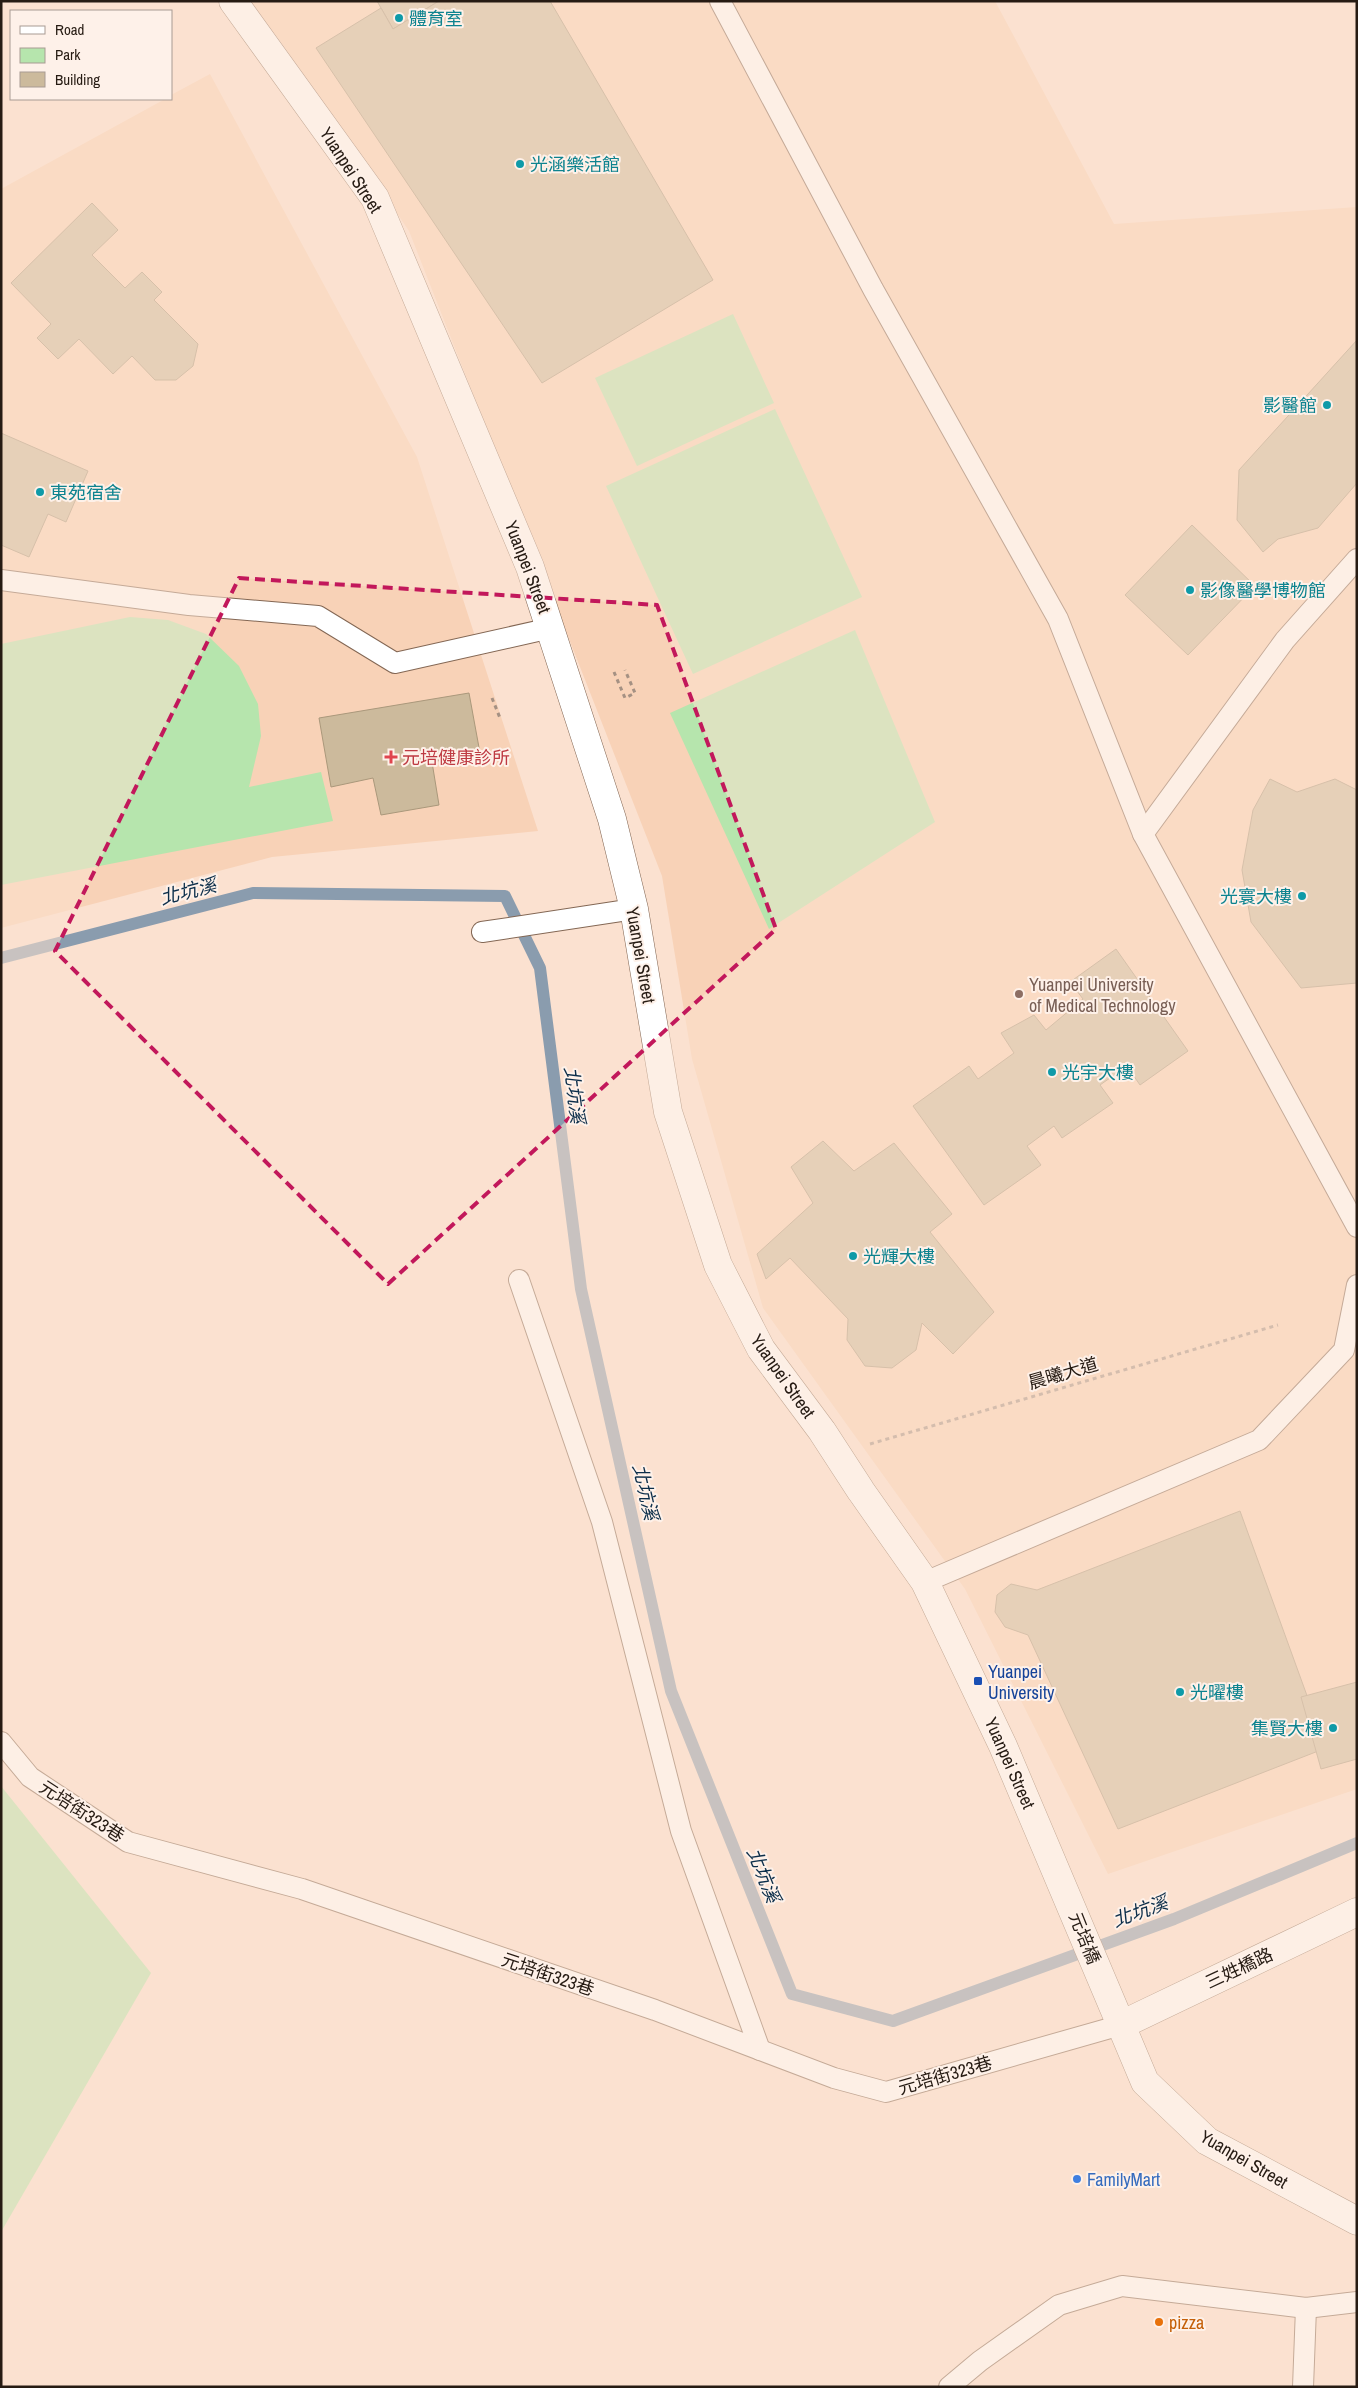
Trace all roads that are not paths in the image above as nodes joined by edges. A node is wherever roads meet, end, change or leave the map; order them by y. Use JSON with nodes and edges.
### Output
{"nodes":[{"id":1,"x":233,"y":1,"type":"edge"},
{"id":2,"x":720,"y":1,"type":"edge"},
{"id":3,"x":1357,"y":559,"type":"edge"},
{"id":4,"x":1,"y":580,"type":"edge"},
{"id":5,"x":551,"y":628,"type":"junction"},
{"id":6,"x":1143,"y":834,"type":"junction"},
{"id":7,"x":634,"y":909,"type":"junction"},
{"id":8,"x":482,"y":932,"type":"dead end"},
{"id":9,"x":1357,"y":1227,"type":"edge"},
{"id":10,"x":519,"y":1280,"type":"dead end"},
{"id":11,"x":1357,"y":1285,"type":"edge"},
{"id":12,"x":925,"y":1582,"type":"junction"},
{"id":13,"x":1,"y":1742,"type":"edge"},
{"id":14,"x":1068,"y":1897,"type":"joint"},
{"id":15,"x":1357,"y":1912,"type":"edge"},
{"id":16,"x":1120,"y":2025,"type":"junction"},
{"id":17,"x":760,"y":2050,"type":"junction"},
{"id":18,"x":1357,"y":2222,"type":"edge"},
{"id":19,"x":1357,"y":2302,"type":"edge"},
{"id":20,"x":1306,"y":2308,"type":"junction"},
{"id":21,"x":949,"y":2387,"type":"edge"},
{"id":22,"x":1303,"y":2387,"type":"edge"}],
"edges":[{"from":1,"to":5,"type":"street","name":"Yuanpei Street"},
{"from":2,"to":6,"type":"lane"},
{"from":3,"to":6,"type":"lane"},
{"from":4,"to":5,"type":"lane"},
{"from":5,"to":7,"type":"street","name":"Yuanpei Street"},
{"from":6,"to":9,"type":"lane"},
{"from":7,"to":8,"type":"lane"},
{"from":7,"to":12,"type":"street","name":"Yuanpei Street"},
{"from":10,"to":17,"type":"lane"},
{"from":11,"to":12,"type":"lane"},
{"from":12,"to":14,"type":"street","name":"Yuanpei Street"},
{"from":13,"to":17,"type":"lane","name":"元培街323巷"},
{"from":14,"to":16,"type":"street","name":"元培橋"},
{"from":15,"to":16,"type":"street","name":"三姓橋路"},
{"from":16,"to":17,"type":"lane","name":"元培街323巷"},
{"from":16,"to":18,"type":"street","name":"Yuanpei Street"},
{"from":19,"to":20,"type":"lane"},
{"from":20,"to":21,"type":"lane"},
{"from":20,"to":22,"type":"lane"}]}
